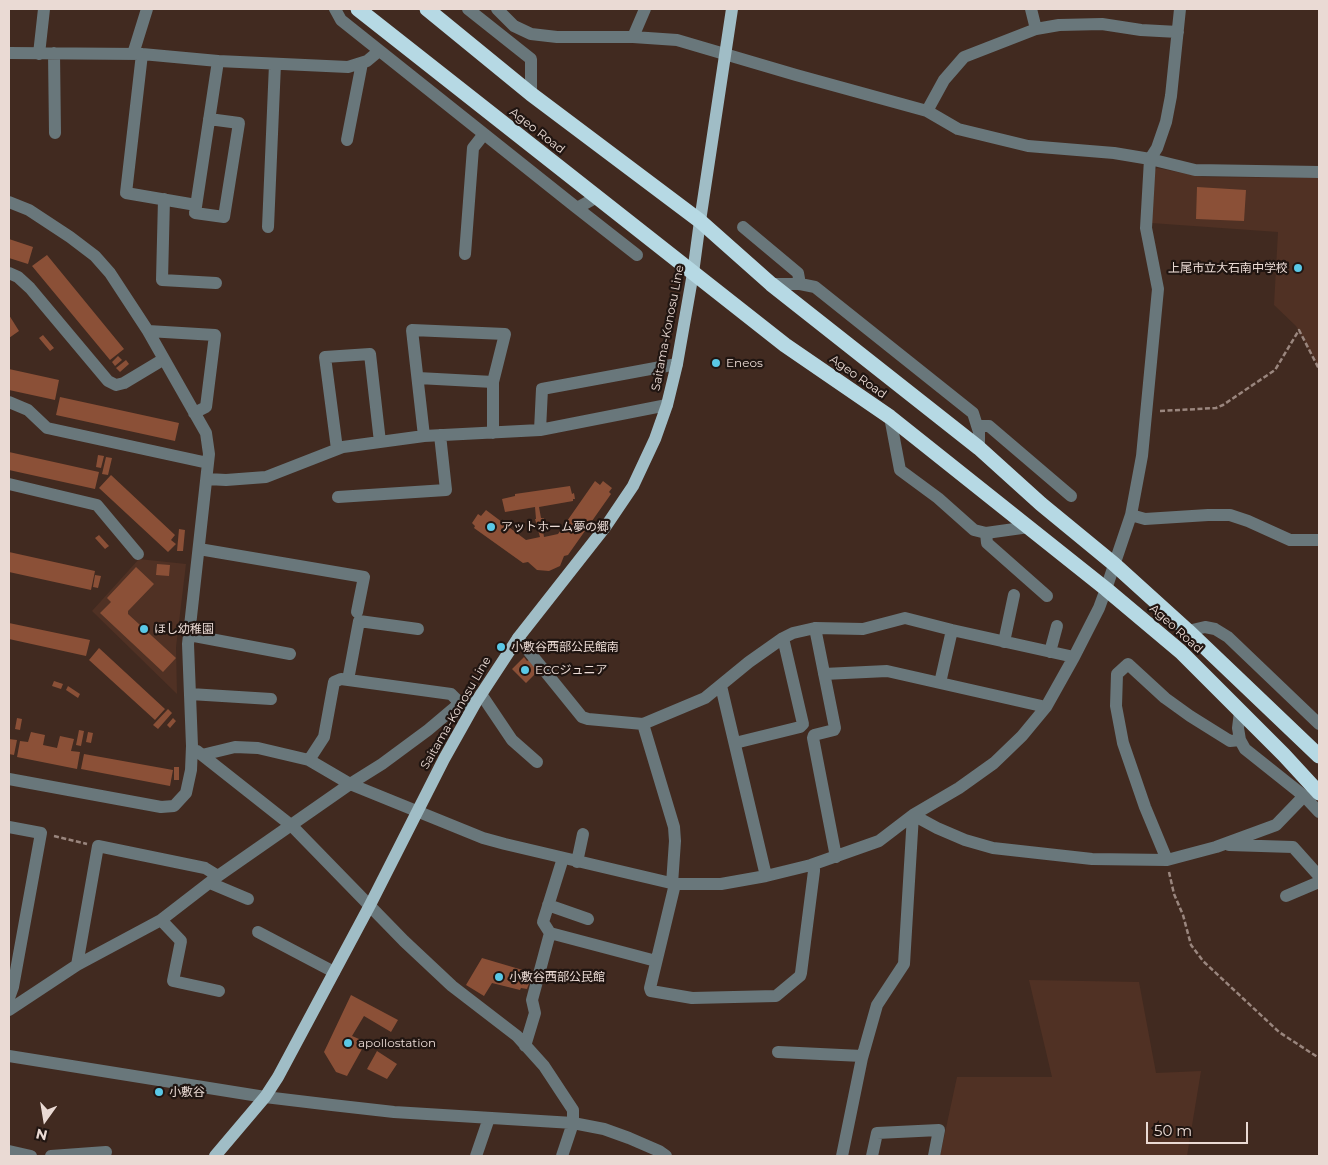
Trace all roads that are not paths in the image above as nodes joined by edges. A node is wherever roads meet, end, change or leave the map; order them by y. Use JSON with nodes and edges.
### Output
{"nodes":[{"id":1,"x":44,"y":9,"type":"edge"},
{"id":2,"x":147,"y":9,"type":"edge"},
{"id":3,"x":335,"y":9,"type":"edge"},
{"id":4,"x":358,"y":9,"type":"edge"},
{"id":5,"x":427,"y":9,"type":"edge"},
{"id":6,"x":468,"y":9,"type":"edge"},
{"id":7,"x":498,"y":9,"type":"edge"},
{"id":8,"x":645,"y":9,"type":"edge"},
{"id":9,"x":732,"y":9,"type":"edge"},
{"id":10,"x":1031,"y":9,"type":"edge"},
{"id":11,"x":1180,"y":9,"type":"edge"},
{"id":12,"x":514,"y":26,"type":"junction"},
{"id":13,"x":1036,"y":29,"type":"junction"},
{"id":14,"x":1178,"y":32,"type":"junction"},
{"id":15,"x":503,"y":36,"type":"junction"},
{"id":16,"x":633,"y":36,"type":"junction"},
{"id":17,"x":379,"y":51,"type":"junction"},
{"id":18,"x":9,"y":53,"type":"edge"},
{"id":19,"x":39,"y":54,"type":"junction"},
{"id":20,"x":54,"y":54,"type":"junction"},
{"id":21,"x":138,"y":54,"type":"junction"},
{"id":22,"x":724,"y":55,"type":"junction"},
{"id":23,"x":218,"y":61,"type":"junction"},
{"id":24,"x":362,"y":63,"type":"junction"},
{"id":25,"x":275,"y":64,"type":"junction"},
{"id":26,"x":531,"y":94,"type":"junction"},
{"id":27,"x":928,"y":111,"type":"junction"},
{"id":28,"x":209,"y":119,"type":"junction"},
{"id":29,"x":55,"y":133,"type":"dead end"},
{"id":30,"x":484,"y":134,"type":"junction"},
{"id":31,"x":347,"y":140,"type":"dead end"},
{"id":32,"x":1150,"y":159,"type":"junction"},
{"id":33,"x":1319,"y":172,"type":"edge"},
{"id":34,"x":597,"y":197,"type":"junction"},
{"id":35,"x":164,"y":199,"type":"junction"},
{"id":36,"x":9,"y":202,"type":"edge"},
{"id":37,"x":196,"y":205,"type":"junction"},
{"id":38,"x":578,"y":208,"type":"junction"},
{"id":39,"x":700,"y":221,"type":"junction"},
{"id":40,"x":743,"y":226,"type":"dead end"},
{"id":41,"x":268,"y":227,"type":"dead end"},
{"id":42,"x":465,"y":254,"type":"dead end"},
{"id":43,"x":637,"y":255,"type":"dead end"},
{"id":44,"x":9,"y":273,"type":"edge"},
{"id":45,"x":694,"y":273,"type":"junction"},
{"id":46,"x":216,"y":283,"type":"dead end"},
{"id":47,"x":771,"y":284,"type":"junction"},
{"id":48,"x":800,"y":284,"type":"junction"},
{"id":49,"x":148,"y":331,"type":"junction"},
{"id":50,"x":164,"y":359,"type":"junction"},
{"id":51,"x":677,"y":364,"type":"junction"},
{"id":52,"x":418,"y":378,"type":"junction"},
{"id":53,"x":493,"y":382,"type":"junction"},
{"id":54,"x":9,"y":402,"type":"edge"},
{"id":55,"x":667,"y":405,"type":"junction"},
{"id":56,"x":194,"y":413,"type":"junction"},
{"id":57,"x":890,"y":417,"type":"junction"},
{"id":58,"x":977,"y":426,"type":"junction"},
{"id":59,"x":540,"y":430,"type":"junction"},
{"id":60,"x":493,"y":433,"type":"junction"},
{"id":61,"x":440,"y":435,"type":"junction"},
{"id":62,"x":424,"y":436,"type":"junction"},
{"id":63,"x":380,"y":442,"type":"junction"},
{"id":64,"x":979,"y":448,"type":"junction"},
{"id":65,"x":337,"y":449,"type":"junction"},
{"id":66,"x":208,"y":463,"type":"junction"},
{"id":67,"x":207,"y":479,"type":"junction"},
{"id":68,"x":9,"y":484,"type":"edge"},
{"id":69,"x":1071,"y":496,"type":"dead end"},
{"id":70,"x":338,"y":497,"type":"dead end"},
{"id":71,"x":1130,"y":515,"type":"junction"},
{"id":72,"x":1029,"y":527,"type":"junction"},
{"id":73,"x":986,"y":533,"type":"junction"},
{"id":74,"x":1319,"y":540,"type":"edge"},
{"id":75,"x":138,"y":554,"type":"dead end"},
{"id":76,"x":198,"y":554,"type":"junction"},
{"id":77,"x":1114,"y":564,"type":"junction"},
{"id":78,"x":1106,"y":589,"type":"junction"},
{"id":79,"x":1014,"y":595,"type":"dead end"},
{"id":80,"x":1047,"y":596,"type":"dead end"},
{"id":81,"x":357,"y":612,"type":"dead end"},
{"id":82,"x":1057,"y":626,"type":"dead end"},
{"id":83,"x":815,"y":628,"type":"junction"},
{"id":84,"x":418,"y":629,"type":"dead end"},
{"id":85,"x":952,"y":630,"type":"junction"},
{"id":86,"x":1188,"y":631,"type":"junction"},
{"id":87,"x":189,"y":635,"type":"junction"},
{"id":88,"x":518,"y":638,"type":"junction"},
{"id":89,"x":783,"y":638,"type":"junction"},
{"id":90,"x":1004,"y":642,"type":"junction"},
{"id":91,"x":1050,"y":652,"type":"junction"},
{"id":92,"x":290,"y":654,"type":"dead end"},
{"id":93,"x":1074,"y":657,"type":"junction"},
{"id":94,"x":824,"y":674,"type":"junction"},
{"id":95,"x":348,"y":680,"type":"junction"},
{"id":96,"x":940,"y":683,"type":"junction"},
{"id":97,"x":721,"y":686,"type":"junction"},
{"id":98,"x":190,"y":694,"type":"junction"},
{"id":99,"x":478,"y":698,"type":"junction"},
{"id":100,"x":271,"y":699,"type":"dead end"},
{"id":101,"x":460,"y":703,"type":"junction"},
{"id":102,"x":1046,"y":708,"type":"junction"},
{"id":103,"x":1240,"y":712,"type":"junction"},
{"id":104,"x":643,"y":724,"type":"junction"},
{"id":105,"x":1319,"y":724,"type":"edge"},
{"id":106,"x":1240,"y":740,"type":"junction"},
{"id":107,"x":735,"y":743,"type":"junction"},
{"id":108,"x":192,"y":746,"type":"junction"},
{"id":109,"x":202,"y":755,"type":"junction"},
{"id":110,"x":1319,"y":756,"type":"edge"},
{"id":111,"x":309,"y":760,"type":"junction"},
{"id":112,"x":537,"y":762,"type":"dead end"},
{"id":113,"x":9,"y":778,"type":"edge"},
{"id":114,"x":350,"y":784,"type":"junction"},
{"id":115,"x":1312,"y":795,"type":"edge"},
{"id":116,"x":417,"y":812,"type":"junction"},
{"id":117,"x":1319,"y":812,"type":"edge"},
{"id":118,"x":913,"y":815,"type":"junction"},
{"id":119,"x":292,"y":826,"type":"junction"},
{"id":120,"x":9,"y":827,"type":"edge"},
{"id":121,"x":583,"y":834,"type":"dead end"},
{"id":122,"x":1222,"y":845,"type":"junction"},
{"id":123,"x":836,"y":857,"type":"junction"},
{"id":124,"x":563,"y":858,"type":"junction"},
{"id":125,"x":1166,"y":860,"type":"junction"},
{"id":126,"x":577,"y":862,"type":"junction"},
{"id":127,"x":814,"y":864,"type":"junction"},
{"id":128,"x":766,"y":876,"type":"junction"},
{"id":129,"x":1319,"y":876,"type":"edge"},
{"id":130,"x":214,"y":880,"type":"junction"},
{"id":131,"x":1319,"y":882,"type":"edge"},
{"id":132,"x":673,"y":884,"type":"junction"},
{"id":133,"x":1286,"y":896,"type":"dead end"},
{"id":134,"x":248,"y":899,"type":"dead end"},
{"id":135,"x":370,"y":905,"type":"junction"},
{"id":136,"x":548,"y":905,"type":"junction"},
{"id":137,"x":588,"y":919,"type":"dead end"},
{"id":138,"x":161,"y":920,"type":"junction"},
{"id":139,"x":258,"y":932,"type":"dead end"},
{"id":140,"x":550,"y":933,"type":"junction"},
{"id":141,"x":656,"y":961,"type":"junction"},
{"id":142,"x":77,"y":965,"type":"junction"},
{"id":143,"x":334,"y":972,"type":"junction"},
{"id":144,"x":219,"y":991,"type":"dead end"},
{"id":145,"x":9,"y":998,"type":"edge"},
{"id":146,"x":9,"y":1010,"type":"edge"},
{"id":147,"x":525,"y":1046,"type":"junction"},
{"id":148,"x":778,"y":1052,"type":"dead end"},
{"id":149,"x":9,"y":1056,"type":"edge"},
{"id":150,"x":862,"y":1056,"type":"junction"},
{"id":151,"x":265,"y":1097,"type":"junction"},
{"id":152,"x":489,"y":1118,"type":"junction"},
{"id":153,"x":573,"y":1123,"type":"junction"},
{"id":154,"x":9,"y":1150,"type":"edge"},
{"id":155,"x":31,"y":1156,"type":"edge"},
{"id":156,"x":51,"y":1156,"type":"edge"},
{"id":157,"x":104,"y":1156,"type":"edge"},
{"id":158,"x":215,"y":1156,"type":"edge"},
{"id":159,"x":476,"y":1156,"type":"edge"},
{"id":160,"x":562,"y":1156,"type":"edge"},
{"id":161,"x":666,"y":1156,"type":"edge"},
{"id":162,"x":842,"y":1156,"type":"edge"},
{"id":163,"x":872,"y":1156,"type":"edge"},
{"id":164,"x":934,"y":1156,"type":"edge"}],
"edges":[{"from":1,"to":19,"type":"street"},
{"from":2,"to":21,"type":"street"},
{"from":3,"to":17,"type":"street"},
{"from":4,"to":34,"type":"highway","name":"Ageo Road"},
{"from":5,"to":26,"type":"highway","name":"Ageo Road"},
{"from":6,"to":15,"type":"street"},
{"from":7,"to":12,"type":"street"},
{"from":8,"to":16,"type":"street"},
{"from":9,"to":22,"type":"main road","name":"Saitama-Konosu Line"},
{"from":10,"to":13,"type":"street"},
{"from":11,"to":14,"type":"street"},
{"from":12,"to":15,"type":"street"},
{"from":12,"to":16,"type":"street"},
{"from":13,"to":14,"type":"street"},
{"from":13,"to":27,"type":"street"},
{"from":14,"to":32,"type":"street"},
{"from":15,"to":26,"type":"street"},
{"from":16,"to":22,"type":"street"},
{"from":17,"to":24,"type":"street"},
{"from":17,"to":30,"type":"street"},
{"from":18,"to":19,"type":"street"},
{"from":19,"to":20,"type":"street"},
{"from":20,"to":21,"type":"street"},
{"from":20,"to":29,"type":"street"},
{"from":21,"to":23,"type":"street"},
{"from":21,"to":35,"type":"street"},
{"from":22,"to":27,"type":"street"},
{"from":22,"to":39,"type":"main road","name":"Saitama-Konosu Line"},
{"from":23,"to":25,"type":"street"},
{"from":23,"to":28,"type":"street"},
{"from":24,"to":25,"type":"street"},
{"from":24,"to":31,"type":"street"},
{"from":25,"to":41,"type":"street"},
{"from":26,"to":39,"type":"highway","name":"Ageo Road"},
{"from":27,"to":32,"type":"street"},
{"from":28,"to":37,"type":"street"},
{"from":28,"to":37,"type":"street"},
{"from":30,"to":38,"type":"street"},
{"from":30,"to":42,"type":"street"},
{"from":32,"to":33,"type":"street"},
{"from":32,"to":71,"type":"street"},
{"from":34,"to":38,"type":"street"},
{"from":34,"to":45,"type":"highway","name":"Ageo Road"},
{"from":35,"to":37,"type":"street"},
{"from":35,"to":46,"type":"street"},
{"from":36,"to":49,"type":"street"},
{"from":38,"to":43,"type":"street"},
{"from":39,"to":45,"type":"main road","name":"Saitama-Konosu Line"},
{"from":39,"to":47,"type":"highway","name":"Ageo Road"},
{"from":40,"to":48,"type":"street"},
{"from":44,"to":50,"type":"street"},
{"from":45,"to":51,"type":"main road","name":"Saitama-Konosu Line"},
{"from":45,"to":57,"type":"highway","name":"Ageo Road"},
{"from":47,"to":48,"type":"street"},
{"from":47,"to":64,"type":"highway","name":"Ageo Road"},
{"from":48,"to":58,"type":"street"},
{"from":49,"to":50,"type":"street"},
{"from":49,"to":56,"type":"street"},
{"from":50,"to":56,"type":"street"},
{"from":51,"to":55,"type":"main road","name":"Saitama-Konosu Line"},
{"from":51,"to":59,"type":"street"},
{"from":52,"to":53,"type":"street"},
{"from":52,"to":53,"type":"street"},
{"from":52,"to":62,"type":"street"},
{"from":53,"to":60,"type":"street"},
{"from":54,"to":66,"type":"street"},
{"from":55,"to":59,"type":"street"},
{"from":55,"to":88,"type":"main road","name":"Saitama-Konosu Line"},
{"from":56,"to":66,"type":"street"},
{"from":57,"to":72,"type":"highway","name":"Ageo Road"},
{"from":57,"to":73,"type":"street"},
{"from":58,"to":64,"type":"street"},
{"from":58,"to":69,"type":"street"},
{"from":59,"to":60,"type":"street"},
{"from":60,"to":61,"type":"street"},
{"from":61,"to":62,"type":"street"},
{"from":61,"to":70,"type":"street"},
{"from":62,"to":63,"type":"street"},
{"from":63,"to":65,"type":"street"},
{"from":63,"to":65,"type":"street"},
{"from":64,"to":77,"type":"highway","name":"Ageo Road"},
{"from":65,"to":67,"type":"street"},
{"from":66,"to":67,"type":"street"},
{"from":67,"to":76,"type":"street"},
{"from":68,"to":75,"type":"street"},
{"from":71,"to":74,"type":"street"},
{"from":71,"to":77,"type":"street"},
{"from":72,"to":73,"type":"street"},
{"from":72,"to":78,"type":"highway","name":"Ageo Road"},
{"from":73,"to":80,"type":"street"},
{"from":76,"to":81,"type":"street"},
{"from":76,"to":87,"type":"street"},
{"from":77,"to":78,"type":"street"},
{"from":77,"to":86,"type":"highway","name":"Ageo Road"},
{"from":78,"to":93,"type":"street"},
{"from":78,"to":103,"type":"highway","name":"Ageo Road"},
{"from":79,"to":90,"type":"street"},
{"from":82,"to":91,"type":"street"},
{"from":83,"to":85,"type":"street"},
{"from":83,"to":89,"type":"street"},
{"from":83,"to":94,"type":"street"},
{"from":84,"to":95,"type":"street"},
{"from":85,"to":90,"type":"street"},
{"from":85,"to":96,"type":"street"},
{"from":86,"to":105,"type":"street"},
{"from":86,"to":110,"type":"highway","name":"Ageo Road"},
{"from":87,"to":92,"type":"street"},
{"from":87,"to":98,"type":"street"},
{"from":88,"to":99,"type":"main road","name":"Saitama-Konosu Line"},
{"from":88,"to":104,"type":"street"},
{"from":89,"to":97,"type":"street"},
{"from":89,"to":107,"type":"street"},
{"from":90,"to":91,"type":"street"},
{"from":91,"to":93,"type":"street"},
{"from":93,"to":102,"type":"street"},
{"from":94,"to":96,"type":"street"},
{"from":94,"to":123,"type":"street"},
{"from":95,"to":101,"type":"street"},
{"from":95,"to":111,"type":"street"},
{"from":96,"to":102,"type":"street"},
{"from":97,"to":104,"type":"street"},
{"from":97,"to":107,"type":"street"},
{"from":98,"to":100,"type":"street"},
{"from":98,"to":108,"type":"street"},
{"from":99,"to":101,"type":"street"},
{"from":99,"to":112,"type":"street"},
{"from":99,"to":116,"type":"main road","name":"Saitama-Konosu Line"},
{"from":101,"to":114,"type":"street"},
{"from":102,"to":118,"type":"street"},
{"from":103,"to":106,"type":"street"},
{"from":103,"to":115,"type":"highway","name":"Ageo Road"},
{"from":104,"to":132,"type":"street"},
{"from":106,"to":115,"type":"street"},
{"from":106,"to":125,"type":"street"},
{"from":107,"to":128,"type":"street"},
{"from":108,"to":109,"type":"street"},
{"from":108,"to":113,"type":"street"},
{"from":109,"to":111,"type":"street"},
{"from":109,"to":119,"type":"street"},
{"from":111,"to":114,"type":"street"},
{"from":114,"to":116,"type":"street"},
{"from":114,"to":119,"type":"street"},
{"from":115,"to":117,"type":"street"},
{"from":115,"to":122,"type":"street"},
{"from":116,"to":124,"type":"street"},
{"from":116,"to":135,"type":"main road","name":"Saitama-Konosu Line"},
{"from":118,"to":123,"type":"street"},
{"from":118,"to":125,"type":"street"},
{"from":118,"to":150,"type":"street"},
{"from":119,"to":130,"type":"street"},
{"from":119,"to":135,"type":"street"},
{"from":120,"to":145,"type":"street"},
{"from":121,"to":126,"type":"street"},
{"from":122,"to":125,"type":"street"},
{"from":122,"to":129,"type":"street"},
{"from":123,"to":127,"type":"street"},
{"from":124,"to":126,"type":"street"},
{"from":124,"to":136,"type":"street"},
{"from":126,"to":132,"type":"street"},
{"from":127,"to":128,"type":"street"},
{"from":127,"to":141,"type":"street"},
{"from":128,"to":132,"type":"street"},
{"from":130,"to":134,"type":"street"},
{"from":130,"to":138,"type":"street"},
{"from":130,"to":142,"type":"street"},
{"from":131,"to":133,"type":"street"},
{"from":132,"to":141,"type":"street"},
{"from":135,"to":143,"type":"main road","name":"Saitama-Konosu Line"},
{"from":135,"to":147,"type":"street"},
{"from":136,"to":137,"type":"street"},
{"from":136,"to":140,"type":"street"},
{"from":138,"to":142,"type":"street"},
{"from":138,"to":144,"type":"street"},
{"from":139,"to":143,"type":"street"},
{"from":140,"to":141,"type":"street"},
{"from":140,"to":147,"type":"street"},
{"from":142,"to":146,"type":"street"},
{"from":143,"to":151,"type":"main road","name":"Saitama-Konosu Line"},
{"from":147,"to":153,"type":"street"},
{"from":148,"to":150,"type":"street"},
{"from":149,"to":151,"type":"street"},
{"from":150,"to":162,"type":"street"},
{"from":151,"to":152,"type":"street"},
{"from":151,"to":158,"type":"main road","name":"Saitama-Konosu Line"},
{"from":152,"to":153,"type":"street"},
{"from":152,"to":159,"type":"street"},
{"from":153,"to":160,"type":"street"},
{"from":153,"to":161,"type":"street"},
{"from":154,"to":155,"type":"street"},
{"from":156,"to":157,"type":"street"},
{"from":163,"to":164,"type":"street"}]}
